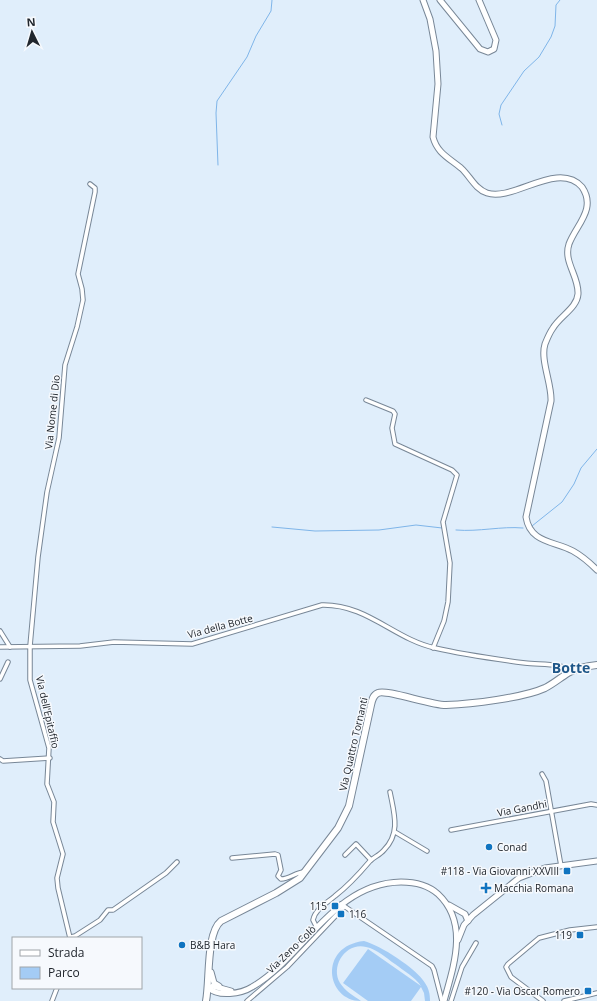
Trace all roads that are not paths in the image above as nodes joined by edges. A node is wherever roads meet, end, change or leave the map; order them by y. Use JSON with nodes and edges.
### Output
{"nodes":[{"id":1,"x":423,"y":0,"type":"edge"},
{"id":2,"x":440,"y":0,"type":"edge"},
{"id":3,"x":479,"y":0,"type":"edge"},
{"id":4,"x":90,"y":184,"type":"dead end"},
{"id":5,"x":366,"y":400,"type":"dead end"},
{"id":6,"x":597,"y":570,"type":"edge"},
{"id":7,"x":0,"y":631,"type":"edge"},
{"id":8,"x":30,"y":646,"type":"junction"},
{"id":9,"x":0,"y":647,"type":"edge"},
{"id":10,"x":10,"y":647,"type":"junction"},
{"id":11,"x":433,"y":648,"type":"junction"},
{"id":12,"x":8,"y":662,"type":"dead end"},
{"id":13,"x":597,"y":665,"type":"edge"},
{"id":14,"x":573,"y":671,"type":"junction"},
{"id":15,"x":0,"y":679,"type":"edge"},
{"id":16,"x":50,"y":758,"type":"junction"},
{"id":17,"x":0,"y":760,"type":"edge"},
{"id":18,"x":542,"y":774,"type":"dead end"},
{"id":19,"x":390,"y":792,"type":"dead end"},
{"id":20,"x":597,"y":805,"type":"edge"},
{"id":21,"x":552,"y":810,"type":"junction"},
{"id":22,"x":451,"y":830,"type":"dead end"},
{"id":23,"x":395,"y":832,"type":"junction"},
{"id":24,"x":427,"y":851,"type":"dead end"},
{"id":25,"x":344,"y":855,"type":"dead end"},
{"id":26,"x":232,"y":858,"type":"dead end"},
{"id":27,"x":371,"y":860,"type":"junction"},
{"id":28,"x":597,"y":861,"type":"edge"},
{"id":29,"x":178,"y":862,"type":"dead end"},
{"id":30,"x":561,"y":866,"type":"junction"},
{"id":31,"x":304,"y":872,"type":"junction"},
{"id":32,"x":448,"y":904,"type":"junction"},
{"id":33,"x":342,"y":906,"type":"junction"},
{"id":34,"x":478,"y":910,"type":"junction"},
{"id":35,"x":463,"y":913,"type":"junction"},
{"id":36,"x":454,"y":918,"type":"junction"},
{"id":37,"x":466,"y":923,"type":"junction"},
{"id":38,"x":457,"y":925,"type":"junction"},
{"id":39,"x":597,"y":927,"type":"edge"},
{"id":40,"x":317,"y":928,"type":"junction"},
{"id":41,"x":70,"y":937,"type":"edge"},
{"id":42,"x":457,"y":943,"type":"junction"},
{"id":43,"x":476,"y":943,"type":"dead end"},
{"id":44,"x":210,"y":966,"type":"junction"},
{"id":45,"x":209,"y":988,"type":"junction"},
{"id":46,"x":57,"y":989,"type":"edge"},
{"id":47,"x":220,"y":990,"type":"junction"},
{"id":48,"x":597,"y":993,"type":"edge"},
{"id":49,"x":52,"y":1001,"type":"edge"},
{"id":50,"x":206,"y":1001,"type":"edge"},
{"id":51,"x":247,"y":1001,"type":"edge"},
{"id":52,"x":443,"y":1001,"type":"edge"},
{"id":53,"x":451,"y":1001,"type":"edge"},
{"id":54,"x":543,"y":1001,"type":"edge"},
{"id":55,"x":564,"y":1001,"type":"edge"}],
"edges":[{"from":1,"to":6,"type":"main road"},
{"from":2,"to":3,"type":"main road"},
{"from":4,"to":8,"type":"street","name":"Via Nome di Dio"},
{"from":5,"to":11,"type":"street"},
{"from":7,"to":10,"type":"street"},
{"from":8,"to":10,"type":"street","name":"Via della Botte"},
{"from":8,"to":11,"type":"street","name":"Via della Botte"},
{"from":8,"to":16,"type":"street","name":"Via dell'Epitaffio"},
{"from":9,"to":10,"type":"street","name":"Via della Botte"},
{"from":11,"to":14,"type":"street","name":"Via della Botte"},
{"from":12,"to":15,"type":"street"},
{"from":13,"to":14,"type":"main road","name":"Via Quattro Tornanti"},
{"from":14,"to":31,"type":"main road","name":"Via Quattro Tornanti"},
{"from":16,"to":17,"type":"street","name":"Via dell'Epitaffio"},
{"from":16,"to":41,"type":"street","name":"Via dell'Epitaffio"},
{"from":18,"to":21,"type":"street"},
{"from":19,"to":23,"type":"street"},
{"from":20,"to":21,"type":"street","name":"Via Gandhi"},
{"from":21,"to":22,"type":"street","name":"Via Gandhi"},
{"from":21,"to":30,"type":"street"},
{"from":23,"to":24,"type":"street"},
{"from":23,"to":27,"type":"street"},
{"from":25,"to":27,"type":"street"},
{"from":26,"to":31,"type":"street"},
{"from":27,"to":40,"type":"street"},
{"from":28,"to":30,"type":"main road"},
{"from":29,"to":41,"type":"street","name":"Via dell'Epitaffio"},
{"from":30,"to":34,"type":"main road"},
{"from":31,"to":44,"type":"main road","name":"Via Quattro Tornanti"},
{"from":32,"to":33,"type":"main road"},
{"from":32,"to":35,"type":"main road"},
{"from":32,"to":36,"type":"main road"},
{"from":33,"to":40,"type":"main road"},
{"from":33,"to":51,"type":"street","name":"Via Zeno Colò"},
{"from":33,"to":52,"type":"street"},
{"from":34,"to":35,"type":"main road"},
{"from":34,"to":37,"type":"main road"},
{"from":35,"to":36,"type":"main road"},
{"from":35,"to":37,"type":"main road"},
{"from":36,"to":38,"type":"main road"},
{"from":37,"to":38,"type":"main road"},
{"from":37,"to":42,"type":"main road"},
{"from":38,"to":42,"type":"main road"},
{"from":39,"to":54,"type":"street"},
{"from":40,"to":47,"type":"main road"},
{"from":42,"to":52,"type":"main road"},
{"from":43,"to":53,"type":"street"},
{"from":44,"to":45,"type":"main road","name":"Via Quattro Tornanti"},
{"from":44,"to":47,"type":"main road"},
{"from":45,"to":47,"type":"main road"},
{"from":45,"to":50,"type":"main road","name":"Via Quattro Tornanti"},
{"from":46,"to":49,"type":"street"},
{"from":47,"to":50,"type":"main road"},
{"from":48,"to":55,"type":"street"}]}
